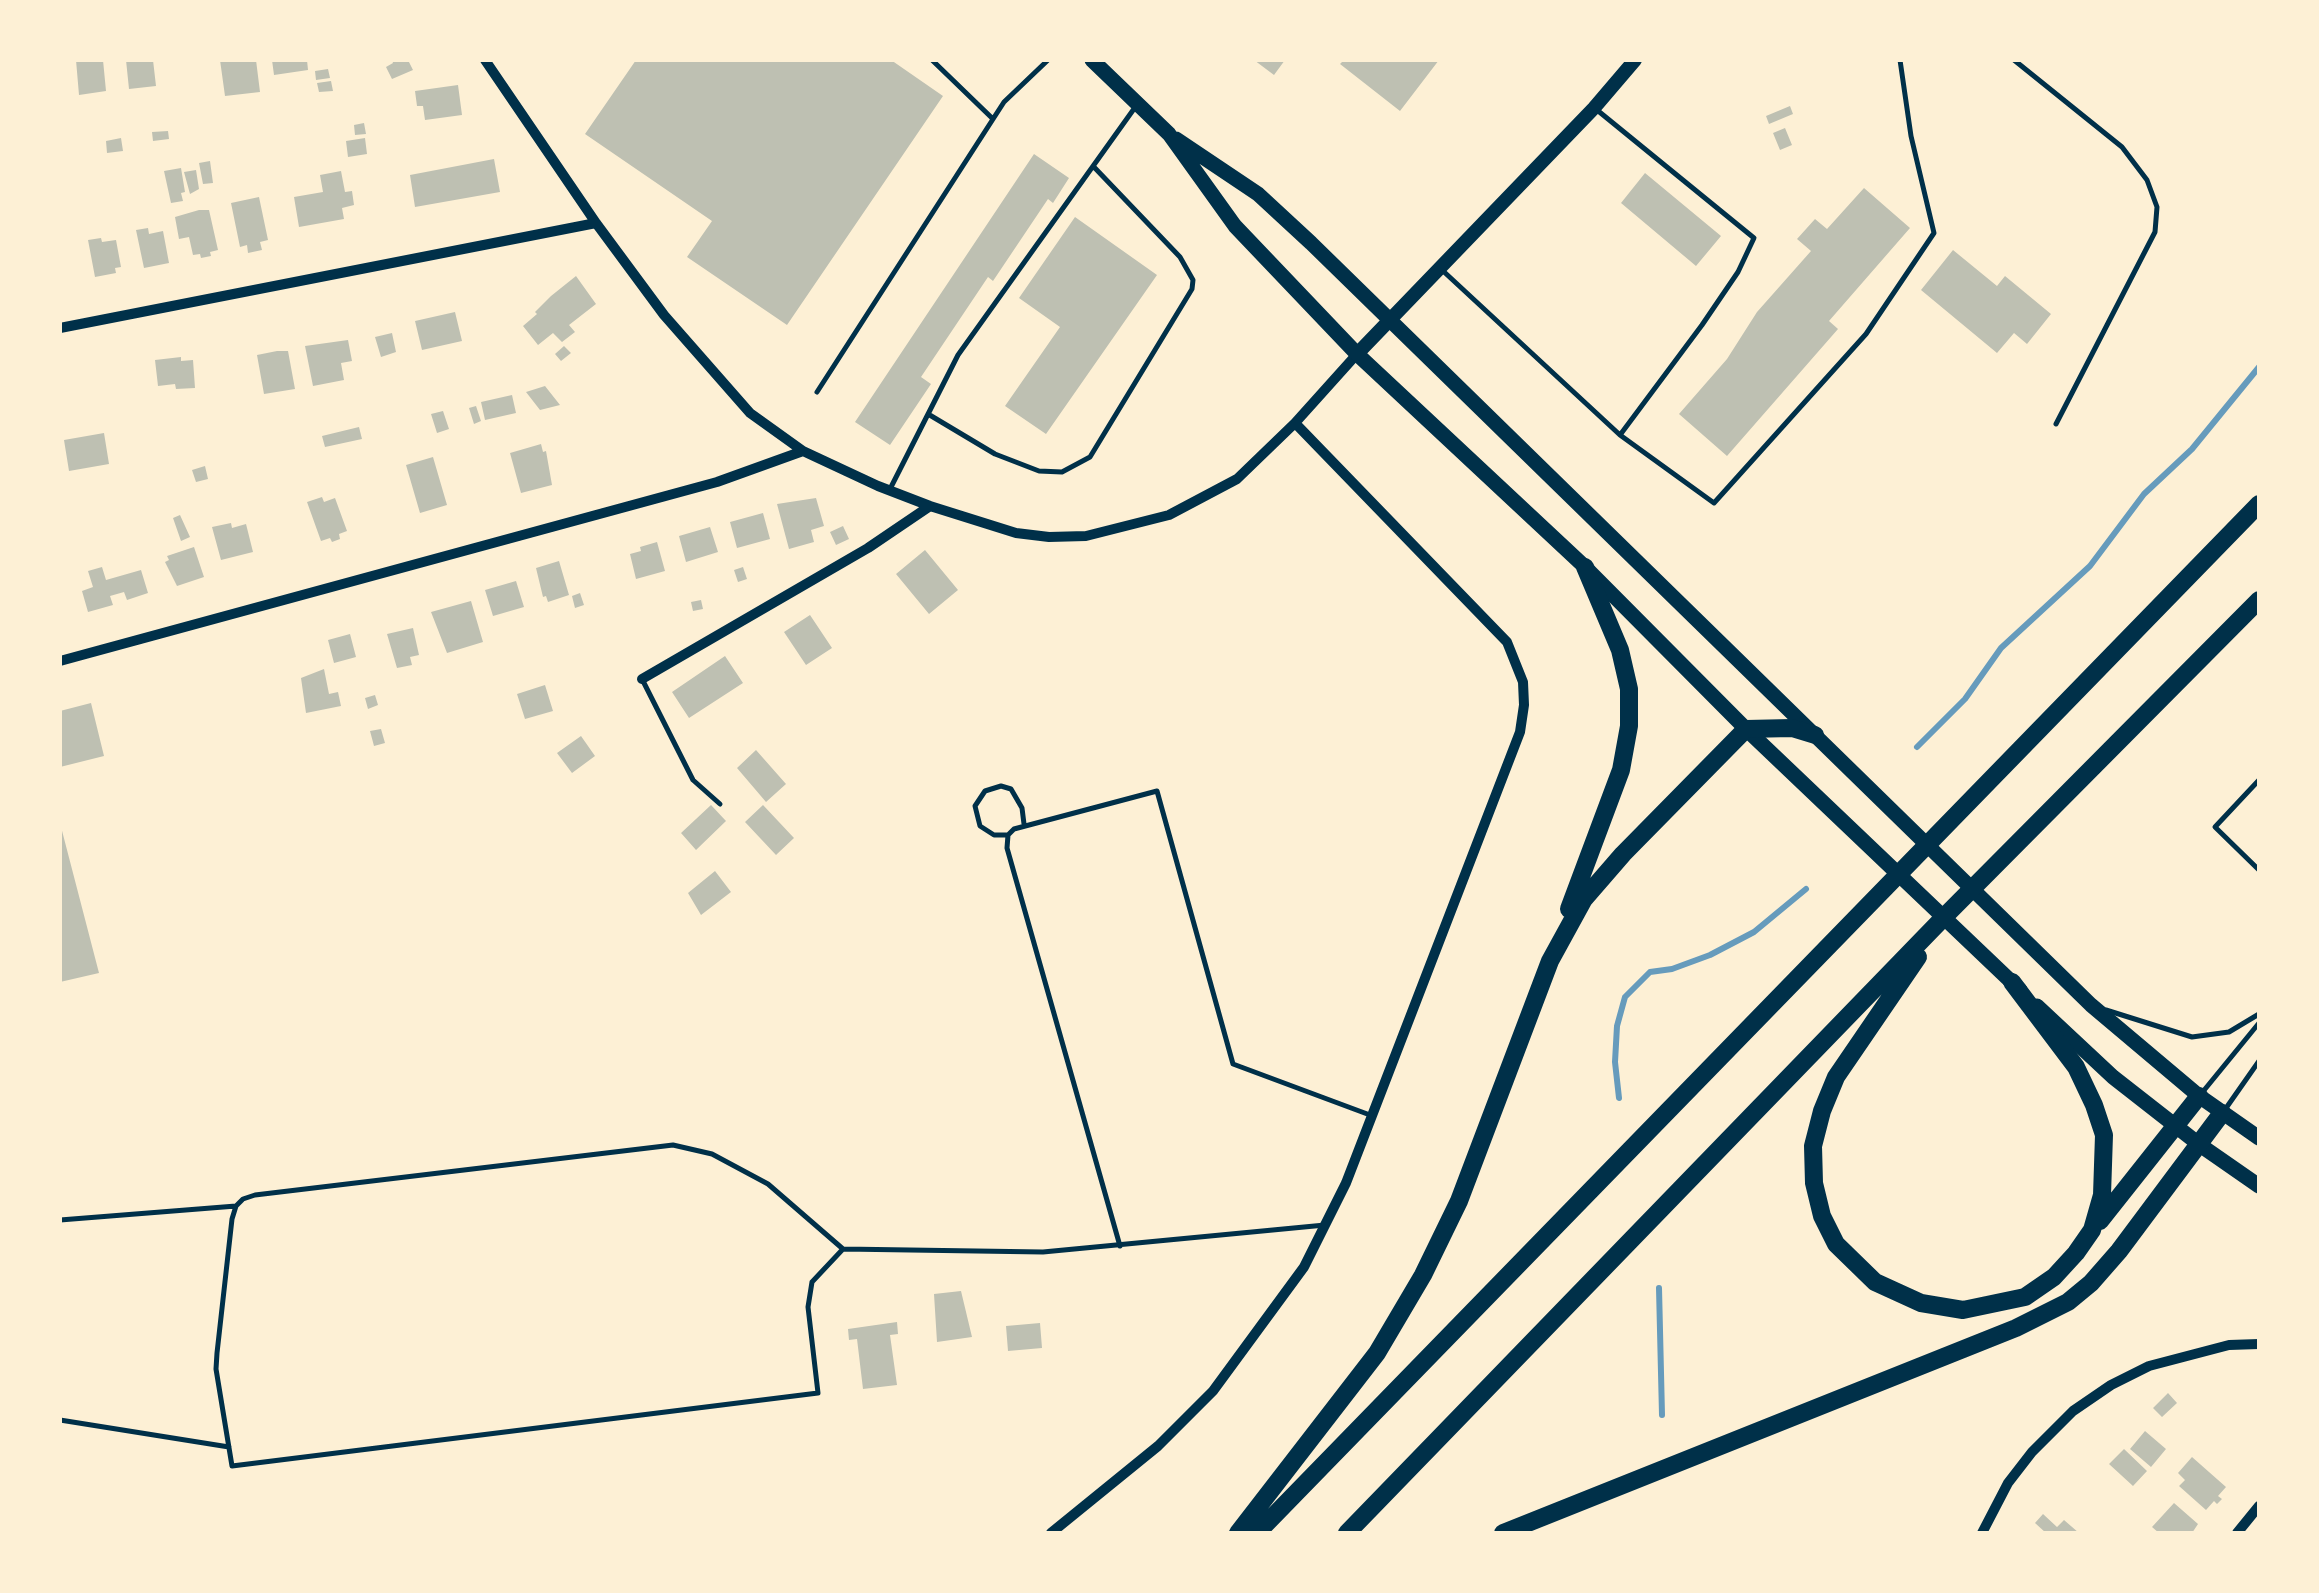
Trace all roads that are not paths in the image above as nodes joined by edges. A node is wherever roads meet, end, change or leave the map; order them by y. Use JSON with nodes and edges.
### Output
{"nodes":[{"id":1,"x":484,"y":60,"type":"edge"},
{"id":2,"x":932,"y":60,"type":"edge"},
{"id":3,"x":1048,"y":60,"type":"edge"},
{"id":4,"x":1092,"y":60,"type":"edge"},
{"id":5,"x":1635,"y":60,"type":"edge"},
{"id":6,"x":1900,"y":60,"type":"edge"},
{"id":7,"x":2014,"y":60,"type":"edge"},
{"id":8,"x":1138,"y":104,"type":"junction"},
{"id":9,"x":1594,"y":108,"type":"junction"},
{"id":10,"x":993,"y":120,"type":"junction"},
{"id":11,"x":1169,"y":134,"type":"junction"},
{"id":12,"x":1092,"y":166,"type":"junction"},
{"id":13,"x":596,"y":223,"type":"junction"},
{"id":14,"x":1440,"y":268,"type":"junction"},
{"id":15,"x":1389,"y":320,"type":"junction"},
{"id":16,"x":60,"y":328,"type":"edge"},
{"id":17,"x":1357,"y":354,"type":"junction"},
{"id":18,"x":817,"y":392,"type":"dead end"},
{"id":19,"x":928,"y":414,"type":"junction"},
{"id":20,"x":1295,"y":423,"type":"junction"},
{"id":21,"x":2056,"y":424,"type":"dead end"},
{"id":22,"x":1620,"y":435,"type":"junction"},
{"id":23,"x":803,"y":450,"type":"junction"},
{"id":24,"x":889,"y":490,"type":"junction"},
{"id":25,"x":2259,"y":504,"type":"edge"},
{"id":26,"x":930,"y":506,"type":"junction"},
{"id":27,"x":1585,"y":568,"type":"junction"},
{"id":28,"x":2259,"y":600,"type":"edge"},
{"id":29,"x":60,"y":661,"type":"edge"},
{"id":30,"x":642,"y":679,"type":"joint"},
{"id":31,"x":1746,"y":729,"type":"junction"},
{"id":32,"x":1815,"y":736,"type":"junction"},
{"id":33,"x":2259,"y":780,"type":"edge"},
{"id":34,"x":720,"y":804,"type":"dead end"},
{"id":35,"x":1024,"y":824,"type":"junction"},
{"id":36,"x":1008,"y":836,"type":"junction"},
{"id":37,"x":2259,"y":870,"type":"edge"},
{"id":38,"x":1947,"y":914,"type":"junction"},
{"id":39,"x":1550,"y":961,"type":"junction"},
{"id":40,"x":2012,"y":982,"type":"junction"},
{"id":41,"x":2091,"y":1005,"type":"junction"},
{"id":42,"x":2259,"y":1014,"type":"edge"},
{"id":43,"x":2259,"y":1022,"type":"edge"},
{"id":44,"x":2259,"y":1061,"type":"edge"},
{"id":45,"x":2199,"y":1096,"type":"junction"},
{"id":46,"x":2222,"y":1114,"type":"junction"},
{"id":47,"x":1373,"y":1116,"type":"junction"},
{"id":48,"x":2175,"y":1126,"type":"junction"},
{"id":49,"x":2259,"y":1138,"type":"edge"},
{"id":50,"x":2200,"y":1145,"type":"junction"},
{"id":51,"x":2259,"y":1186,"type":"edge"},
{"id":52,"x":236,"y":1206,"type":"junction"},
{"id":53,"x":60,"y":1220,"type":"edge"},
{"id":54,"x":1328,"y":1225,"type":"junction"},
{"id":55,"x":2092,"y":1230,"type":"junction"},
{"id":56,"x":1120,"y":1246,"type":"junction"},
{"id":57,"x":843,"y":1249,"type":"junction"},
{"id":58,"x":2259,"y":1344,"type":"edge"},
{"id":59,"x":60,"y":1420,"type":"edge"},
{"id":60,"x":229,"y":1447,"type":"junction"},
{"id":61,"x":2259,"y":1506,"type":"edge"},
{"id":62,"x":1051,"y":1533,"type":"edge"},
{"id":63,"x":1238,"y":1533,"type":"edge"},
{"id":64,"x":1257,"y":1533,"type":"edge"},
{"id":65,"x":1347,"y":1533,"type":"edge"},
{"id":66,"x":1503,"y":1533,"type":"edge"},
{"id":67,"x":1982,"y":1533,"type":"edge"},
{"id":68,"x":2236,"y":1533,"type":"edge"}],
"edges":[{"from":1,"to":13,"type":"street"},
{"from":2,"to":10,"type":"lane"},
{"from":3,"to":10,"type":"lane"},
{"from":4,"to":8,"type":"main road"},
{"from":5,"to":9,"type":"main road"},
{"from":6,"to":22,"type":"lane"},
{"from":7,"to":21,"type":"lane"},
{"from":8,"to":11,"type":"main road"},
{"from":8,"to":12,"type":"lane"},
{"from":9,"to":14,"type":"main road"},
{"from":9,"to":22,"type":"lane"},
{"from":10,"to":18,"type":"lane"},
{"from":11,"to":15,"type":"main road"},
{"from":11,"to":17,"type":"main road"},
{"from":12,"to":19,"type":"lane"},
{"from":12,"to":19,"type":"lane"},
{"from":13,"to":16,"type":"street"},
{"from":13,"to":23,"type":"street"},
{"from":14,"to":15,"type":"main road"},
{"from":14,"to":22,"type":"lane"},
{"from":15,"to":17,"type":"main road"},
{"from":15,"to":32,"type":"main road"},
{"from":17,"to":20,"type":"street"},
{"from":17,"to":27,"type":"main road"},
{"from":19,"to":24,"type":"lane"},
{"from":20,"to":26,"type":"street"},
{"from":20,"to":47,"type":"street"},
{"from":23,"to":24,"type":"street"},
{"from":23,"to":29,"type":"street"},
{"from":24,"to":26,"type":"street"},
{"from":25,"to":64,"type":"highway"},
{"from":26,"to":30,"type":"street"},
{"from":27,"to":31,"type":"main road"},
{"from":27,"to":39,"type":"highway"},
{"from":28,"to":38,"type":"highway"},
{"from":30,"to":34,"type":"lane"},
{"from":31,"to":32,"type":"highway"},
{"from":31,"to":39,"type":"highway"},
{"from":31,"to":40,"type":"main road"},
{"from":32,"to":41,"type":"main road"},
{"from":33,"to":37,"type":"lane"},
{"from":35,"to":36,"type":"lane"},
{"from":35,"to":36,"type":"lane"},
{"from":35,"to":47,"type":"lane"},
{"from":36,"to":56,"type":"lane"},
{"from":38,"to":55,"type":"highway"},
{"from":38,"to":65,"type":"highway"},
{"from":39,"to":63,"type":"highway"},
{"from":40,"to":48,"type":"main road"},
{"from":40,"to":55,"type":"highway"},
{"from":41,"to":42,"type":"lane"},
{"from":41,"to":45,"type":"main road"},
{"from":43,"to":45,"type":"lane"},
{"from":44,"to":46,"type":"lane"},
{"from":45,"to":46,"type":"main road"},
{"from":45,"to":48,"type":"highway"},
{"from":46,"to":49,"type":"main road"},
{"from":46,"to":50,"type":"highway"},
{"from":47,"to":54,"type":"street"},
{"from":48,"to":50,"type":"main road"},
{"from":48,"to":55,"type":"highway"},
{"from":50,"to":51,"type":"main road"},
{"from":50,"to":66,"type":"highway"},
{"from":52,"to":53,"type":"lane"},
{"from":52,"to":57,"type":"lane"},
{"from":52,"to":60,"type":"lane"},
{"from":54,"to":56,"type":"lane"},
{"from":54,"to":62,"type":"street"},
{"from":56,"to":57,"type":"lane"},
{"from":57,"to":60,"type":"lane"},
{"from":58,"to":67,"type":"street"},
{"from":59,"to":60,"type":"lane"},
{"from":61,"to":68,"type":"street"}]}
